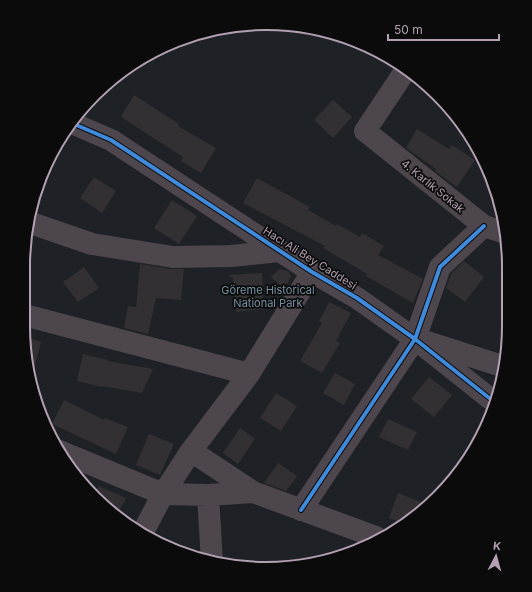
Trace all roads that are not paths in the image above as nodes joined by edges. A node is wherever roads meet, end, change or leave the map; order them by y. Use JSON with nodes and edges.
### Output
{"nodes":[{"id":1,"x":403,"y":74,"type":"edge"},
{"id":2,"x":85,"y":115,"type":"edge"},
{"id":3,"x":77,"y":125,"type":"edge"},
{"id":4,"x":111,"y":140,"type":"junction"},
{"id":5,"x":34,"y":224,"type":"edge"},
{"id":6,"x":484,"y":226,"type":"junction"},
{"id":7,"x":499,"y":231,"type":"edge"},
{"id":8,"x":279,"y":251,"type":"junction"},
{"id":9,"x":312,"y":272,"type":"junction"},
{"id":10,"x":30,"y":317,"type":"edge"},
{"id":11,"x":415,"y":339,"type":"junction"},
{"id":12,"x":498,"y":365,"type":"edge"},
{"id":13,"x":249,"y":374,"type":"junction"},
{"id":14,"x":490,"y":399,"type":"edge"},
{"id":15,"x":192,"y":451,"type":"junction"},
{"id":16,"x":69,"y":455,"type":"edge"},
{"id":17,"x":253,"y":492,"type":"junction"},
{"id":18,"x":164,"y":494,"type":"junction"},
{"id":19,"x":208,"y":495,"type":"junction"},
{"id":20,"x":301,"y":510,"type":"junction"},
{"id":21,"x":145,"y":528,"type":"edge"},
{"id":22,"x":373,"y":536,"type":"edge"},
{"id":23,"x":212,"y":555,"type":"edge"}],
"edges":[{"from":1,"to":6,"type":"street","name":"4. Karlık Sokak"},
{"from":2,"to":4,"type":"street"},
{"from":3,"to":4,"type":"street"},
{"from":4,"to":8,"type":"street","name":"Hacı Ali Bey Caddesi"},
{"from":5,"to":8,"type":"street"},
{"from":6,"to":7,"type":"street","name":"4. Karlık Sokak"},
{"from":6,"to":11,"type":"street"},
{"from":8,"to":9,"type":"street","name":"Hacı Ali Bey Caddesi"},
{"from":9,"to":11,"type":"street","name":"Hacı Ali Bey Caddesi"},
{"from":9,"to":13,"type":"street"},
{"from":10,"to":13,"type":"street"},
{"from":11,"to":12,"type":"street"},
{"from":11,"to":14,"type":"street","name":"Hacı Ali Bey Caddesi"},
{"from":11,"to":20,"type":"street"},
{"from":13,"to":15,"type":"street"},
{"from":15,"to":17,"type":"street"},
{"from":15,"to":18,"type":"street"},
{"from":16,"to":18,"type":"street"},
{"from":17,"to":19,"type":"street"},
{"from":17,"to":20,"type":"street"},
{"from":18,"to":19,"type":"street"},
{"from":18,"to":21,"type":"street"},
{"from":19,"to":23,"type":"street"},
{"from":20,"to":22,"type":"street"}]}
